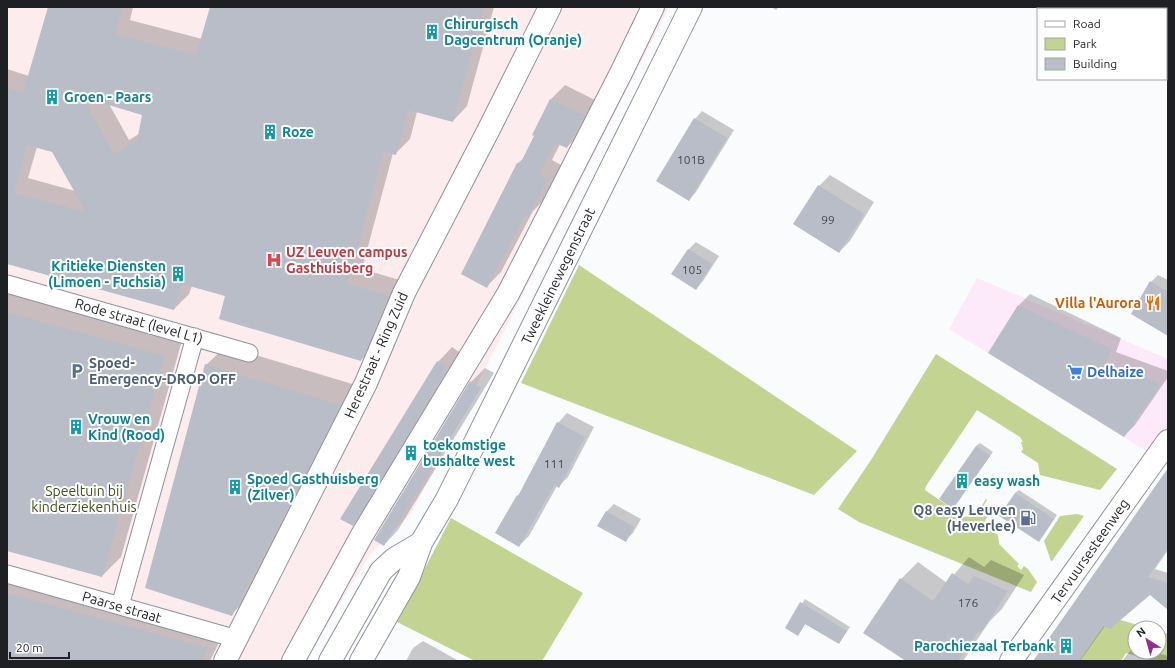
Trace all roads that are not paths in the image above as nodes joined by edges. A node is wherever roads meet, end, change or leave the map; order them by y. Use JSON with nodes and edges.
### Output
{"nodes":[{"id":1,"x":550,"y":7,"type":"edge"},
{"id":2,"x":653,"y":7,"type":"edge"},
{"id":3,"x":691,"y":7,"type":"edge"},
{"id":4,"x":7,"y":284,"type":"edge"},
{"id":5,"x":195,"y":338,"type":"junction"},
{"id":6,"x":249,"y":353,"type":"dead end"},
{"id":7,"x":1168,"y":441,"type":"edge"},
{"id":8,"x":421,"y":543,"type":"junction"},
{"id":9,"x":7,"y":574,"type":"edge"},
{"id":10,"x":120,"y":606,"type":"junction"},
{"id":11,"x":236,"y":639,"type":"junction"},
{"id":12,"x":225,"y":661,"type":"edge"},
{"id":13,"x":293,"y":661,"type":"edge"},
{"id":14,"x":330,"y":661,"type":"edge"},
{"id":15,"x":361,"y":661,"type":"edge"},
{"id":16,"x":1011,"y":661,"type":"edge"}],
"edges":[{"from":1,"to":11,"type":"street","name":"Herestraat - Ring Zuid"},
{"from":2,"to":13,"type":"street"},
{"from":3,"to":8,"type":"street","name":"Tweekleinewegenstraat"},
{"from":4,"to":5,"type":"street","name":"Rode straat (level L1)"},
{"from":5,"to":6,"type":"street","name":"Rode straat (level L1)"},
{"from":5,"to":10,"type":"street"},
{"from":7,"to":16,"type":"street","name":"Tervuursesteenweg"},
{"from":8,"to":14,"type":"street","name":"Tweekleinewegenstraat"},
{"from":8,"to":15,"type":"street","name":"Tweekleinewegenstraat"},
{"from":9,"to":10,"type":"street","name":"Paarse straat"},
{"from":10,"to":11,"type":"street","name":"Paarse straat"},
{"from":11,"to":12,"type":"street","name":"Herestraat - Ring Zuid"}]}
